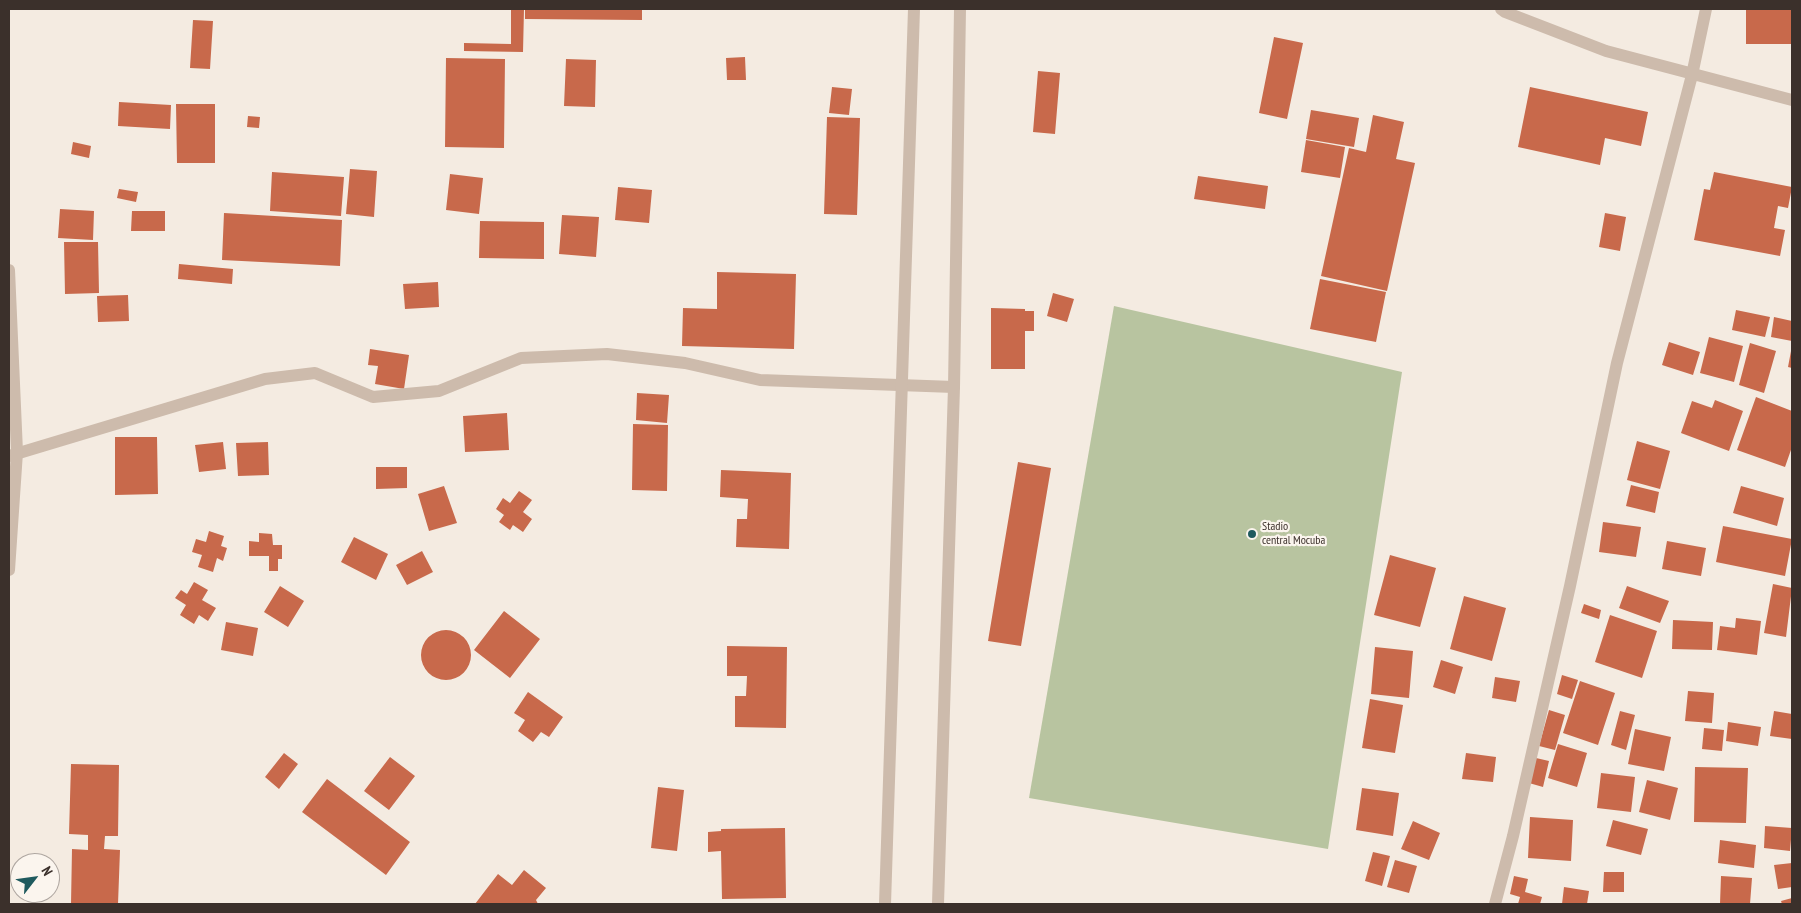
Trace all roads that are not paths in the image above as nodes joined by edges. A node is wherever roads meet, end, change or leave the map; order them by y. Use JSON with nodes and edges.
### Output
{"nodes":[{"id":1,"x":914,"y":9,"type":"edge"},
{"id":2,"x":960,"y":9,"type":"edge"},
{"id":3,"x":1501,"y":9,"type":"edge"},
{"id":4,"x":1706,"y":9,"type":"edge"},
{"id":5,"x":1692,"y":74,"type":"junction"},
{"id":6,"x":1792,"y":100,"type":"edge"},
{"id":7,"x":9,"y":270,"type":"edge"},
{"id":8,"x":900,"y":386,"type":"junction"},
{"id":9,"x":954,"y":387,"type":"junction"},
{"id":10,"x":13,"y":454,"type":"edge"},
{"id":11,"x":9,"y":570,"type":"edge"},
{"id":12,"x":885,"y":904,"type":"edge"},
{"id":13,"x":938,"y":904,"type":"edge"},
{"id":14,"x":1495,"y":904,"type":"edge"}],
"edges":[{"from":1,"to":8,"type":"street"},
{"from":2,"to":9,"type":"street"},
{"from":3,"to":5,"type":"street"},
{"from":4,"to":5,"type":"street"},
{"from":5,"to":6,"type":"street"},
{"from":5,"to":14,"type":"street"},
{"from":7,"to":10,"type":"street"},
{"from":8,"to":9,"type":"street"},
{"from":8,"to":10,"type":"street"},
{"from":8,"to":12,"type":"street"},
{"from":9,"to":13,"type":"street"},
{"from":10,"to":11,"type":"street"}]}
